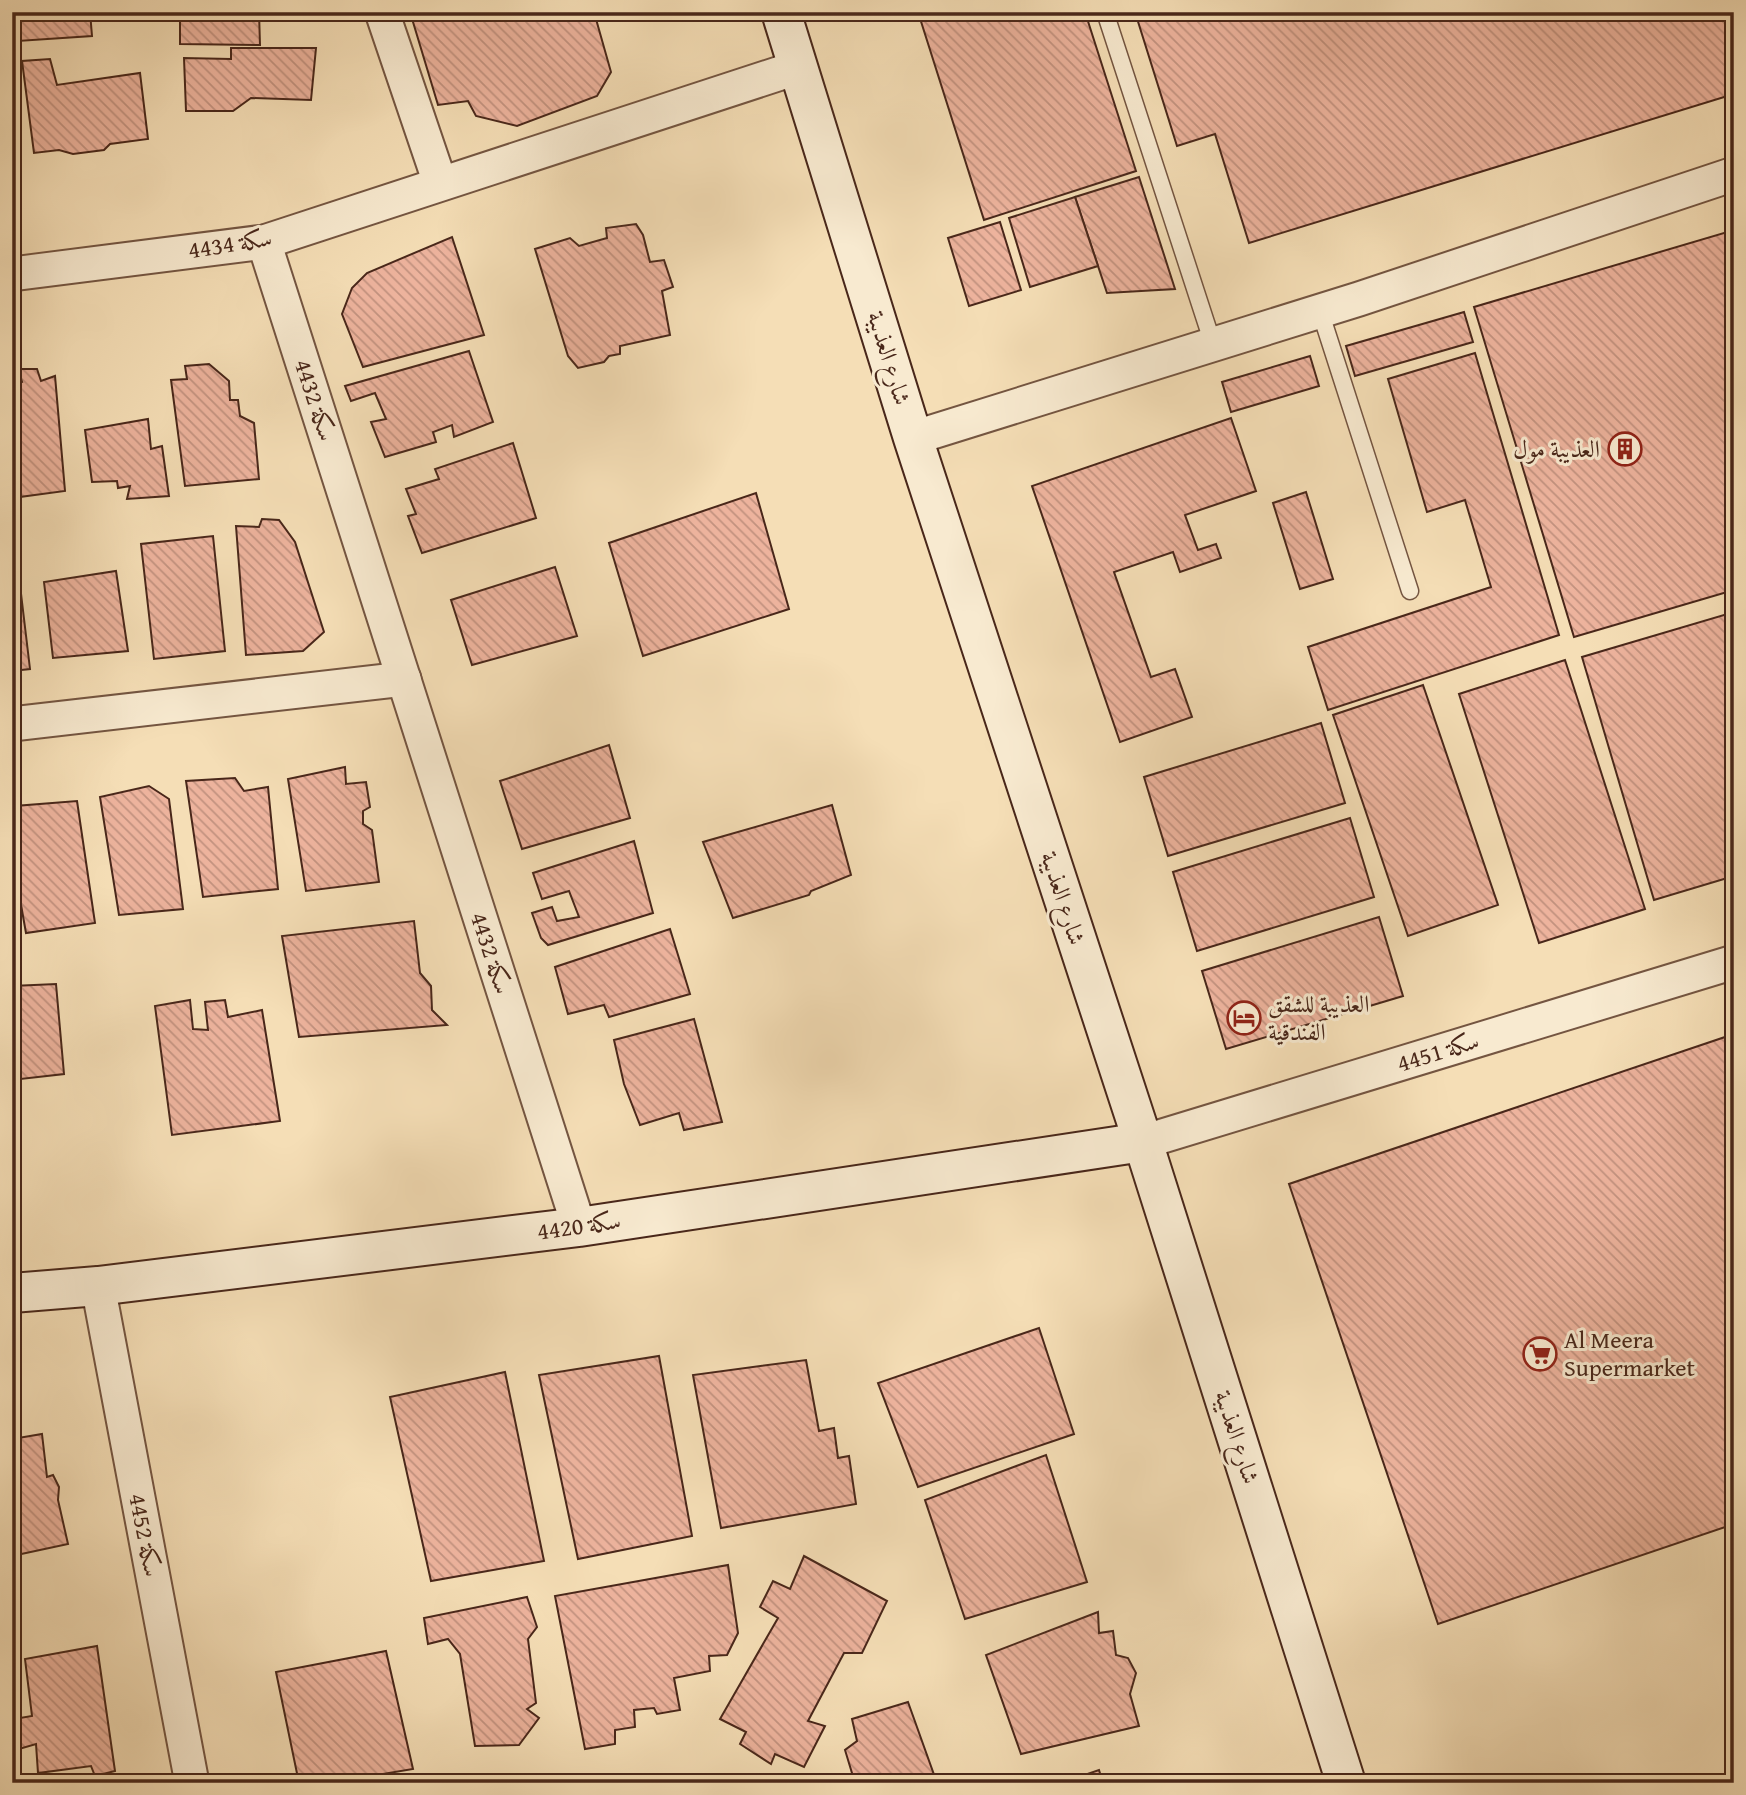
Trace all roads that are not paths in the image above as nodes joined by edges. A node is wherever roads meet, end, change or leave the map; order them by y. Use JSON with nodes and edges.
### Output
{"nodes":[{"id":1,"x":382,"y":12,"type":"edge"},
{"id":2,"x":782,"y":12,"type":"edge"},
{"id":3,"x":1105,"y":12,"type":"edge"},
{"id":4,"x":799,"y":67,"type":"junction"},
{"id":5,"x":1734,"y":174,"type":"edge"},
{"id":6,"x":440,"y":183,"type":"junction"},
{"id":7,"x":264,"y":242,"type":"junction"},
{"id":8,"x":12,"y":274,"type":"edge"},
{"id":9,"x":1320,"y":311,"type":"junction"},
{"id":10,"x":1213,"y":344,"type":"junction"},
{"id":11,"x":913,"y":438,"type":"junction"},
{"id":12,"x":1410,"y":591,"type":"dead end"},
{"id":13,"x":404,"y":679,"type":"junction"},
{"id":14,"x":12,"y":724,"type":"edge"},
{"id":15,"x":1734,"y":962,"type":"edge"},
{"id":16,"x":1143,"y":1142,"type":"junction"},
{"id":17,"x":579,"y":1227,"type":"junction"},
{"id":18,"x":98,"y":1286,"type":"junction"},
{"id":19,"x":12,"y":1293,"type":"edge"},
{"id":20,"x":192,"y":1783,"type":"edge"},
{"id":21,"x":1346,"y":1783,"type":"edge"}],
"edges":[{"from":1,"to":6,"type":"street"},
{"from":2,"to":4,"type":"street","name":"شارع العذيبة"},
{"from":3,"to":10,"type":"lane"},
{"from":4,"to":6,"type":"street","name":"سكة 4434"},
{"from":4,"to":11,"type":"street","name":"شارع العذيبة"},
{"from":5,"to":9,"type":"street"},
{"from":6,"to":7,"type":"street","name":"سكة 4434"},
{"from":7,"to":8,"type":"street","name":"سكة 4434"},
{"from":7,"to":13,"type":"street","name":"سكة 4432"},
{"from":9,"to":10,"type":"street"},
{"from":9,"to":12,"type":"lane"},
{"from":10,"to":11,"type":"street"},
{"from":11,"to":16,"type":"street","name":"شارع العذيبة"},
{"from":13,"to":14,"type":"street"},
{"from":13,"to":17,"type":"street","name":"سكة 4432"},
{"from":15,"to":16,"type":"street","name":"سكة 4451"},
{"from":16,"to":17,"type":"street","name":"سكة 4420"},
{"from":16,"to":21,"type":"street","name":"شارع العذيبة"},
{"from":17,"to":18,"type":"street","name":"سكة 4420"},
{"from":18,"to":19,"type":"street","name":"سكة 4420"},
{"from":18,"to":20,"type":"street","name":"سكة 4452"}]}
